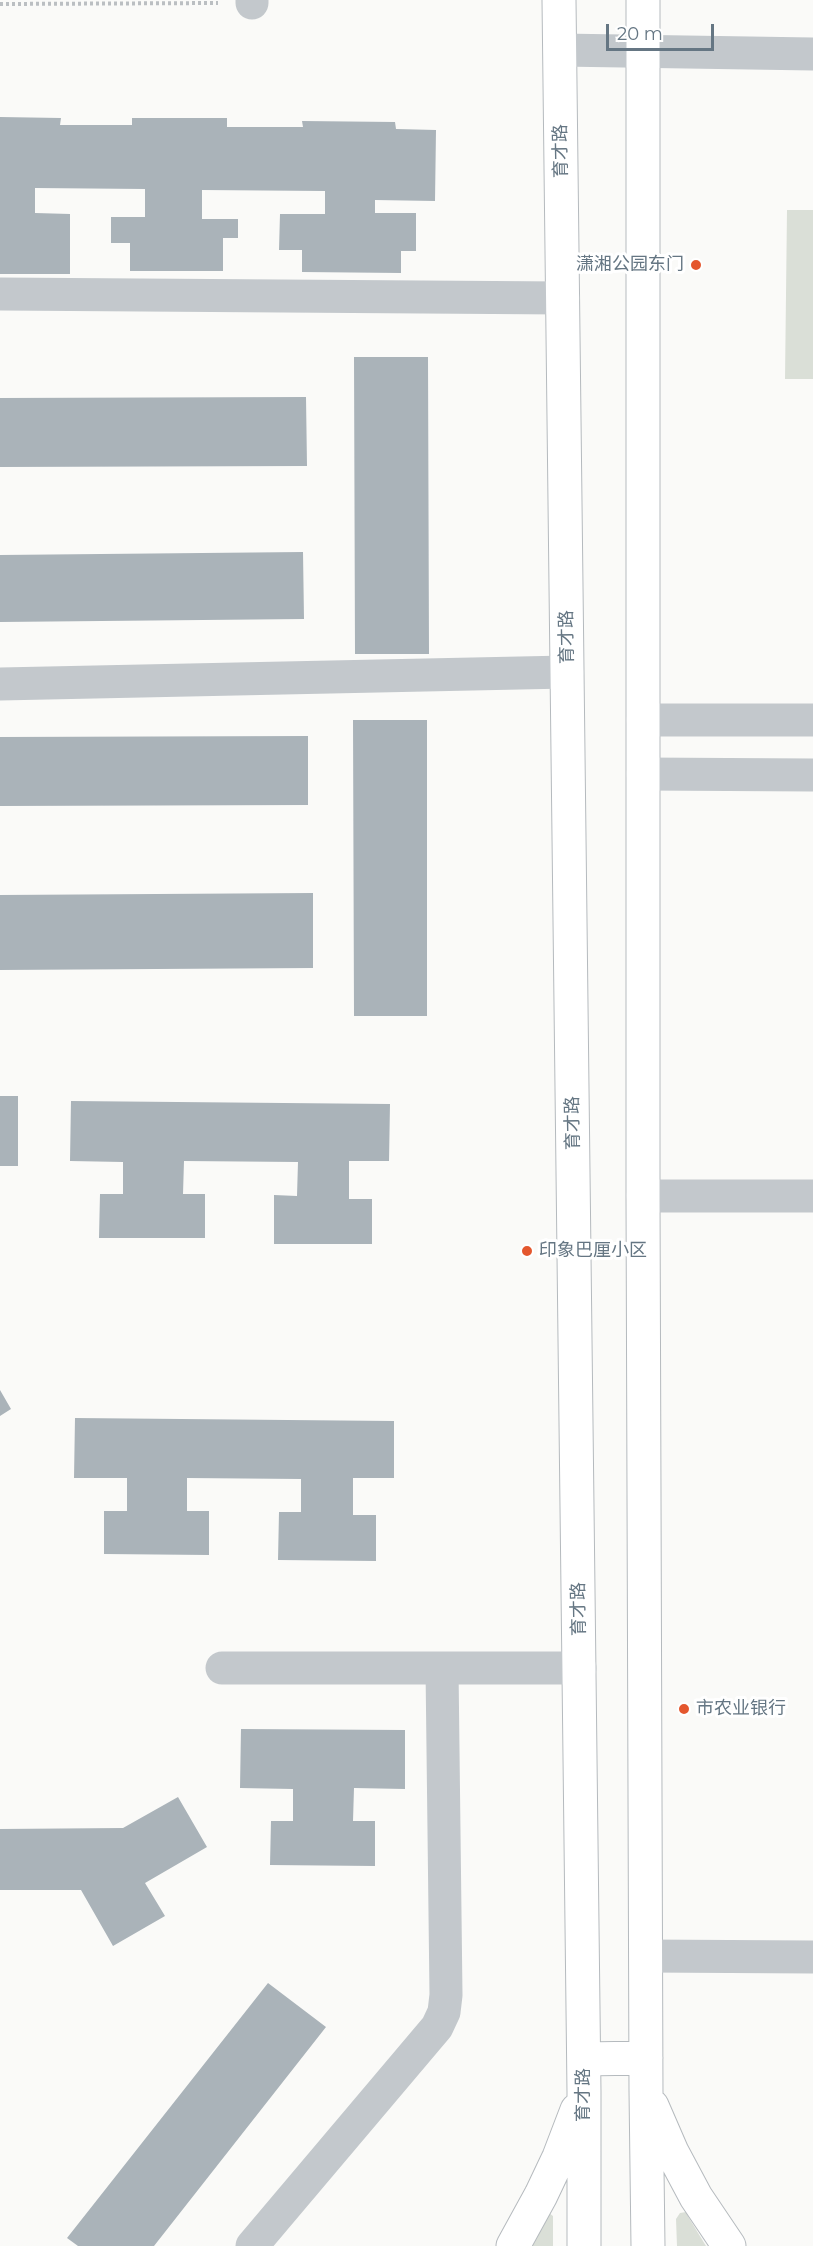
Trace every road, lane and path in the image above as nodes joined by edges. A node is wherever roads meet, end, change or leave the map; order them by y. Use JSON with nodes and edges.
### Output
{"nodes":[{"id":1,"x":559,"y":0,"type":"edge"},
{"id":2,"x":643,"y":0,"type":"edge"},
{"id":3,"x":252,"y":2,"type":"edge"},
{"id":4,"x":0,"y":4,"type":"edge"},
{"id":5,"x":560,"y":51,"type":"junction"},
{"id":6,"x":643,"y":52,"type":"junction"},
{"id":7,"x":813,"y":54,"type":"edge"},
{"id":8,"x":0,"y":294,"type":"edge"},
{"id":9,"x":563,"y":298,"type":"junction"},
{"id":10,"x":567,"y":672,"type":"junction"},
{"id":11,"x":0,"y":684,"type":"edge"},
{"id":12,"x":643,"y":720,"type":"junction"},
{"id":13,"x":813,"y":720,"type":"edge"},
{"id":14,"x":643,"y":774,"type":"junction"},
{"id":15,"x":813,"y":775,"type":"edge"},
{"id":16,"x":643,"y":1196,"type":"junction"},
{"id":17,"x":813,"y":1196,"type":"edge"},
{"id":18,"x":222,"y":1668,"type":"dead end"},
{"id":19,"x":442,"y":1668,"type":"junction"},
{"id":20,"x":580,"y":1668,"type":"junction"},
{"id":21,"x":646,"y":1956,"type":"junction"},
{"id":22,"x":813,"y":1957,"type":"edge"},
{"id":23,"x":646,"y":2058,"type":"junction"},
{"id":24,"x":584,"y":2059,"type":"junction"},
{"id":25,"x":584,"y":2091,"type":"junction"},
{"id":26,"x":646,"y":2091,"type":"junction"},
{"id":27,"x":252,"y":2246,"type":"edge"},
{"id":28,"x":513,"y":2246,"type":"edge"},
{"id":29,"x":584,"y":2246,"type":"edge"},
{"id":30,"x":648,"y":2246,"type":"edge"},
{"id":31,"x":729,"y":2246,"type":"edge"}],
"edges":[{"from":1,"to":5,"type":"main road","name":"育才路"},
{"from":2,"to":6,"type":"main road"},
{"from":3,"to":4,"type":"path"},
{"from":5,"to":6,"type":"street"},
{"from":5,"to":9,"type":"main road","name":"育才路"},
{"from":6,"to":7,"type":"street"},
{"from":6,"to":12,"type":"main road"},
{"from":8,"to":9,"type":"street"},
{"from":9,"to":10,"type":"main road","name":"育才路"},
{"from":10,"to":11,"type":"street"},
{"from":10,"to":20,"type":"main road","name":"育才路"},
{"from":12,"to":13,"type":"street"},
{"from":12,"to":14,"type":"main road"},
{"from":14,"to":15,"type":"street"},
{"from":14,"to":16,"type":"main road"},
{"from":16,"to":17,"type":"street"},
{"from":16,"to":21,"type":"main road"},
{"from":18,"to":19,"type":"street"},
{"from":19,"to":20,"type":"street"},
{"from":19,"to":27,"type":"street"},
{"from":20,"to":24,"type":"main road","name":"育才路"},
{"from":21,"to":22,"type":"street"},
{"from":21,"to":23,"type":"main road"},
{"from":23,"to":24,"type":"main road"},
{"from":23,"to":26,"type":"main road"},
{"from":24,"to":25,"type":"main road","name":"育才路"},
{"from":25,"to":28,"type":"main road"},
{"from":25,"to":29,"type":"main road","name":"育才路"},
{"from":26,"to":30,"type":"main road"},
{"from":26,"to":31,"type":"main road"}]}
